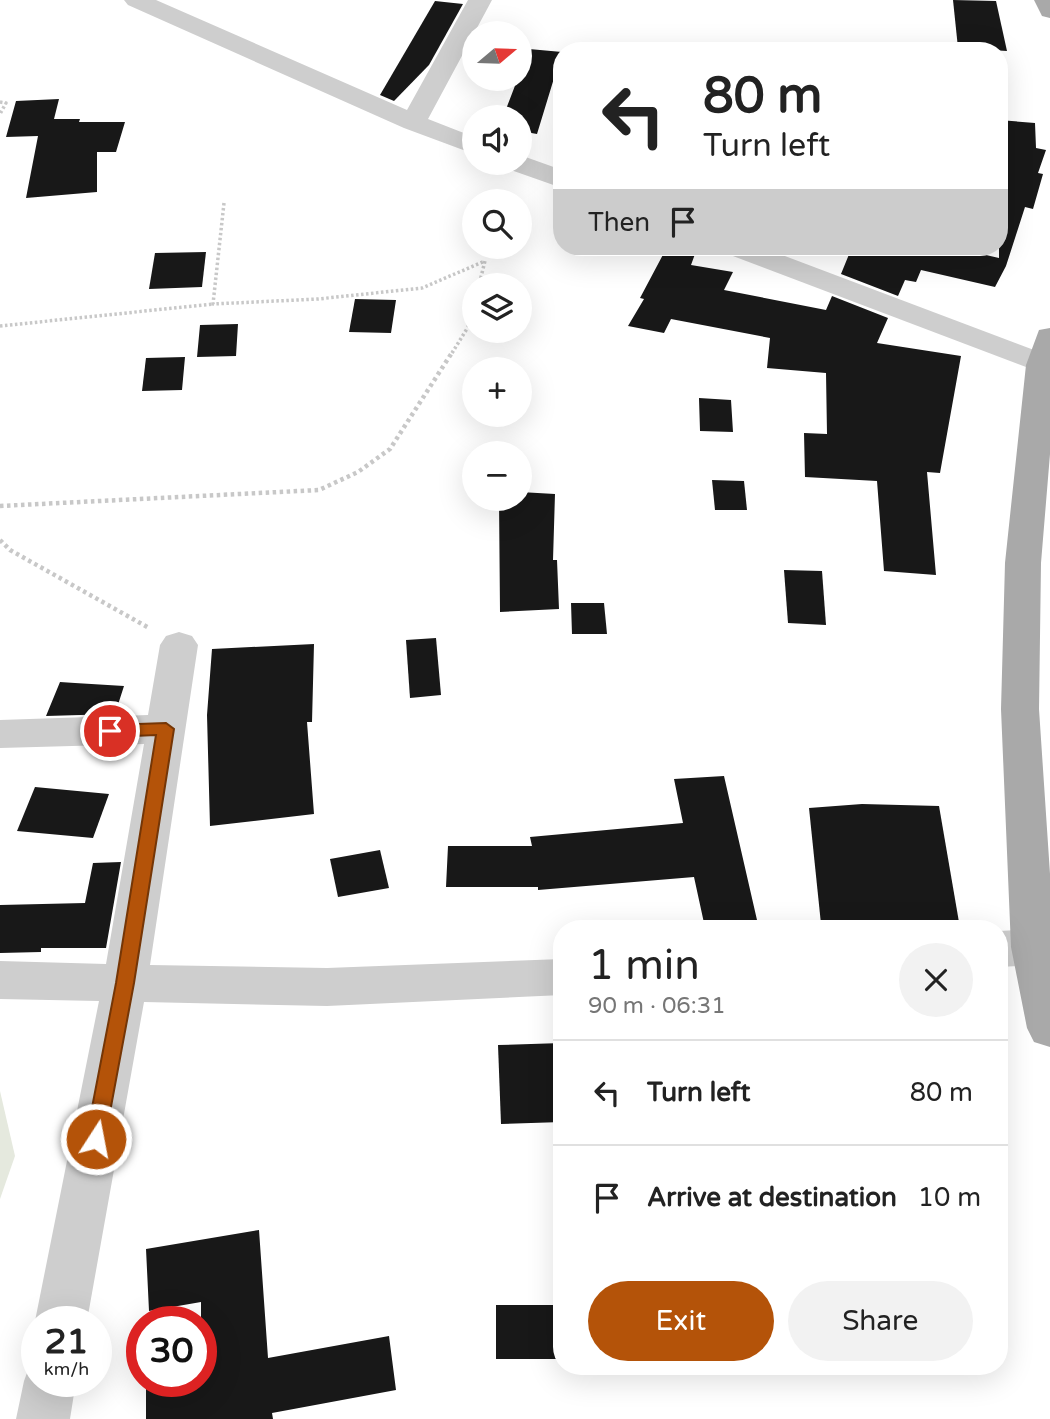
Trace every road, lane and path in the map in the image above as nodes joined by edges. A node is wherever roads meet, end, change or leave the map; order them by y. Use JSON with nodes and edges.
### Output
{"nodes":[{"id":1,"x":136,"y":0,"type":"edge"},
{"id":2,"x":480,"y":0,"type":"edge"},
{"id":3,"x":1046,"y":0,"type":"edge"},
{"id":4,"x":1050,"y":11,"type":"edge"},
{"id":5,"x":0,"y":102,"type":"edge"},
{"id":6,"x":0,"y":114,"type":"edge"},
{"id":7,"x":413,"y":122,"type":"junction"},
{"id":8,"x":462,"y":141,"type":"edge"},
{"id":9,"x":532,"y":168,"type":"edge"},
{"id":10,"x":553,"y":177,"type":"edge"},
{"id":11,"x":224,"y":203,"type":"dead end"},
{"id":12,"x":761,"y":256,"type":"edge"},
{"id":13,"x":482,"y":273,"type":"edge"},
{"id":14,"x":213,"y":304,"type":"junction"},
{"id":15,"x":0,"y":326,"type":"edge"},
{"id":16,"x":462,"y":336,"type":"edge"},
{"id":17,"x":1047,"y":357,"type":"edge"},
{"id":18,"x":0,"y":506,"type":"edge"},
{"id":19,"x":0,"y":540,"type":"edge"},
{"id":20,"x":179,"y":645,"type":"joint"},
{"id":21,"x":166,"y":729,"type":"junction"},
{"id":22,"x":0,"y":734,"type":"edge"},
{"id":23,"x":1016,"y":948,"type":"edge"},
{"id":24,"x":553,"y":977,"type":"edge"},
{"id":25,"x":0,"y":980,"type":"edge"},
{"id":26,"x":125,"y":983,"type":"junction"},
{"id":27,"x":1050,"y":1028,"type":"edge"},
{"id":28,"x":64,"y":1306,"type":"edge"},
{"id":29,"x":47,"y":1397,"type":"edge"},
{"id":30,"x":43,"y":1419,"type":"edge"}],
"edges":[{"from":1,"to":7,"type":"street"},
{"from":2,"to":7,"type":"street"},
{"from":3,"to":4,"type":"main road"},
{"from":5,"to":6,"type":"path"},
{"from":7,"to":8,"type":"street"},
{"from":9,"to":10,"type":"street"},
{"from":11,"to":14,"type":"path"},
{"from":12,"to":17,"type":"street"},
{"from":13,"to":14,"type":"path"},
{"from":14,"to":15,"type":"path"},
{"from":16,"to":18,"type":"path"},
{"from":17,"to":23,"type":"main road"},
{"from":19,"to":20,"type":"path"},
{"from":20,"to":21,"type":"street"},
{"from":21,"to":22,"type":"street"},
{"from":21,"to":26,"type":"street"},
{"from":23,"to":27,"type":"main road"},
{"from":24,"to":26,"type":"street"},
{"from":25,"to":26,"type":"street"},
{"from":26,"to":28,"type":"street"},
{"from":29,"to":30,"type":"street"}]}
